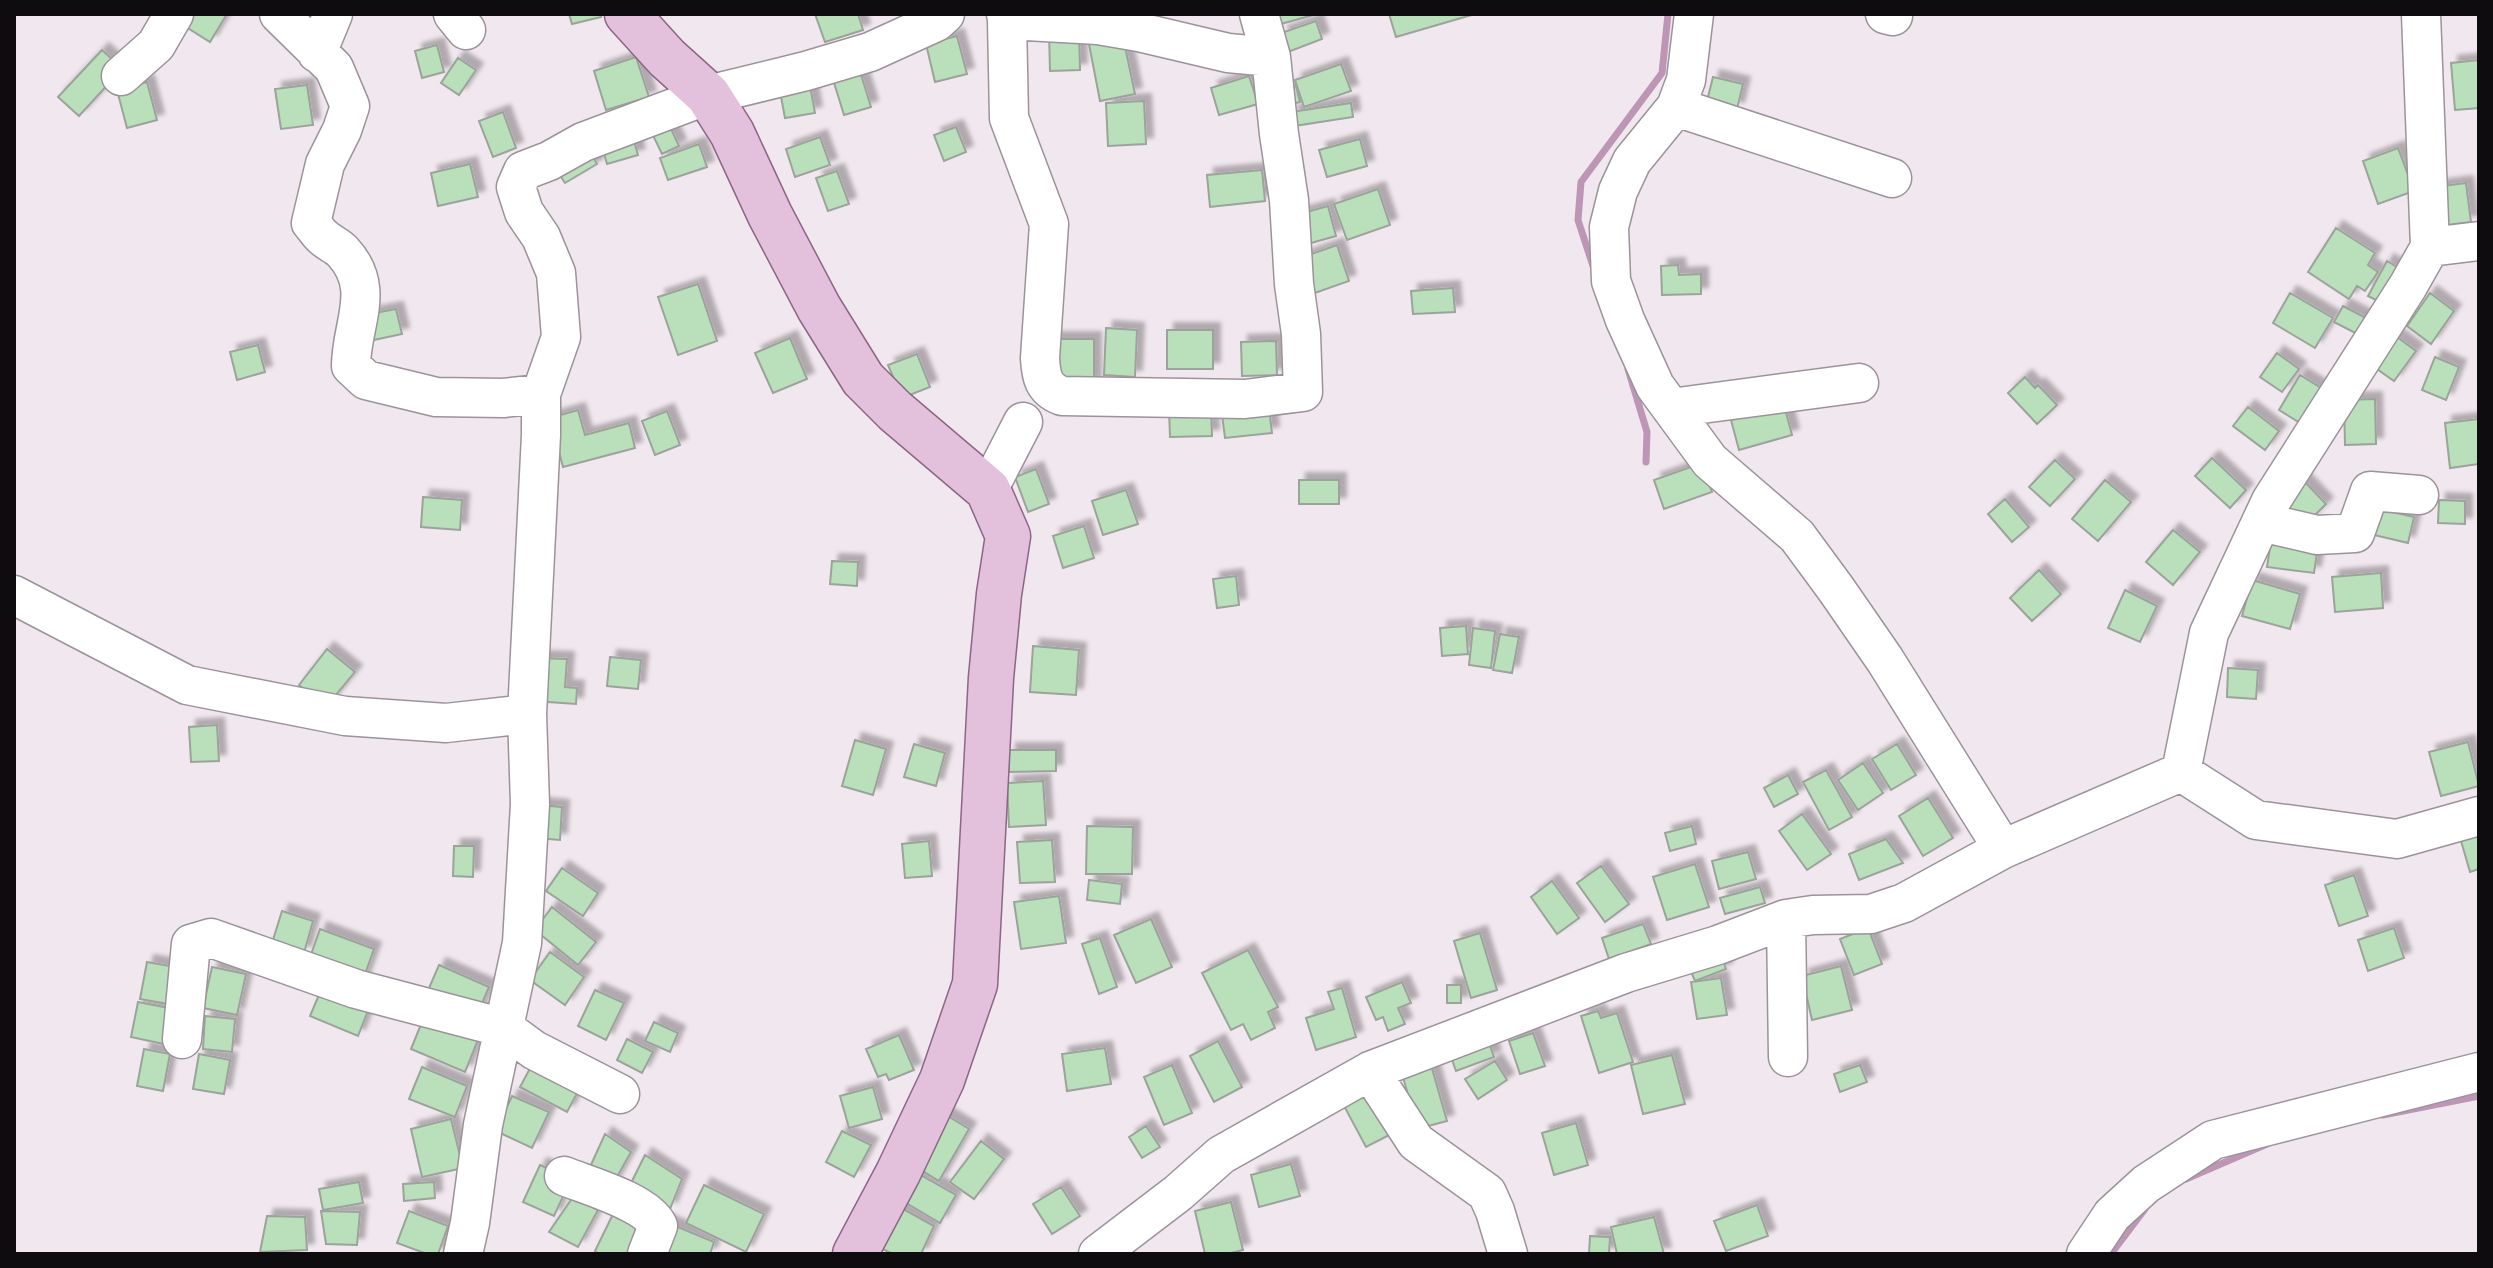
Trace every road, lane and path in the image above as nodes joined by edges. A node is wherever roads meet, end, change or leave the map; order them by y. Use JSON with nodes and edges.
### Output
{"nodes":[{"id":1,"x":174,"y":14,"type":"edge"},
{"id":2,"x":279,"y":14,"type":"edge"},
{"id":3,"x":333,"y":14,"type":"edge"},
{"id":4,"x":627,"y":14,"type":"edge"},
{"id":5,"x":945,"y":14,"type":"edge"},
{"id":6,"x":1259,"y":14,"type":"edge"},
{"id":7,"x":1694,"y":14,"type":"edge"},
{"id":8,"x":2421,"y":14,"type":"edge"},
{"id":9,"x":1006,"y":17,"type":"edge"},
{"id":10,"x":1145,"y":23,"type":"edge"},
{"id":11,"x":317,"y":53,"type":"junction"},
{"id":12,"x":1271,"y":57,"type":"junction"},
{"id":13,"x":121,"y":76,"type":"dead end"},
{"id":14,"x":708,"y":95,"type":"junction"},
{"id":15,"x":1676,"y":107,"type":"junction"},
{"id":16,"x":1892,"y":178,"type":"dead end"},
{"id":17,"x":2479,"y":241,"type":"edge"},
{"id":18,"x":2430,"y":247,"type":"junction"},
{"id":19,"x":1859,"y":383,"type":"dead end"},
{"id":20,"x":541,"y":394,"type":"junction"},
{"id":21,"x":1671,"y":408,"type":"junction"},
{"id":22,"x":1023,"y":422,"type":"dead end"},
{"id":23,"x":988,"y":490,"type":"junction"},
{"id":24,"x":2419,"y":495,"type":"dead end"},
{"id":25,"x":2261,"y":522,"type":"junction"},
{"id":26,"x":14,"y":595,"type":"edge"},
{"id":27,"x":527,"y":714,"type":"junction"},
{"id":28,"x":2181,"y":772,"type":"junction"},
{"id":29,"x":2479,"y":816,"type":"edge"},
{"id":30,"x":2003,"y":849,"type":"junction"},
{"id":31,"x":1786,"y":919,"type":"junction"},
{"id":32,"x":504,"y":1028,"type":"junction"},
{"id":33,"x":182,"y":1039,"type":"dead end"},
{"id":34,"x":1788,"y":1057,"type":"dead end"},
{"id":35,"x":1370,"y":1071,"type":"junction"},
{"id":36,"x":2479,"y":1072,"type":"edge"},
{"id":37,"x":620,"y":1094,"type":"dead end"},
{"id":38,"x":564,"y":1176,"type":"dead end"},
{"id":39,"x":463,"y":1254,"type":"edge"},
{"id":40,"x":647,"y":1254,"type":"edge"},
{"id":41,"x":855,"y":1254,"type":"edge"},
{"id":42,"x":1098,"y":1254,"type":"edge"},
{"id":43,"x":1508,"y":1254,"type":"edge"},
{"id":44,"x":2086,"y":1254,"type":"edge"}],
"edges":[{"from":1,"to":13,"type":"street"},
{"from":2,"to":11,"type":"street"},
{"from":3,"to":11,"type":"street"},
{"from":4,"to":14,"type":"main road"},
{"from":5,"to":14,"type":"street"},
{"from":6,"to":12,"type":"street"},
{"from":7,"to":15,"type":"street"},
{"from":8,"to":18,"type":"street"},
{"from":9,"to":10,"type":"street"},
{"from":9,"to":12,"type":"street"},
{"from":10,"to":12,"type":"street"},
{"from":11,"to":20,"type":"street"},
{"from":14,"to":20,"type":"street"},
{"from":14,"to":23,"type":"main road"},
{"from":15,"to":16,"type":"street"},
{"from":15,"to":21,"type":"street"},
{"from":17,"to":18,"type":"street"},
{"from":18,"to":25,"type":"street"},
{"from":19,"to":21,"type":"street"},
{"from":20,"to":27,"type":"street"},
{"from":21,"to":30,"type":"street"},
{"from":22,"to":23,"type":"street"},
{"from":23,"to":41,"type":"main road"},
{"from":24,"to":25,"type":"street"},
{"from":25,"to":28,"type":"street"},
{"from":26,"to":27,"type":"street"},
{"from":27,"to":32,"type":"street"},
{"from":28,"to":29,"type":"street"},
{"from":28,"to":30,"type":"street"},
{"from":30,"to":31,"type":"street"},
{"from":31,"to":34,"type":"street"},
{"from":31,"to":35,"type":"street"},
{"from":32,"to":33,"type":"street"},
{"from":32,"to":37,"type":"street"},
{"from":32,"to":39,"type":"street"},
{"from":35,"to":42,"type":"street"},
{"from":35,"to":43,"type":"street"},
{"from":36,"to":44,"type":"street"},
{"from":38,"to":40,"type":"street"}]}
